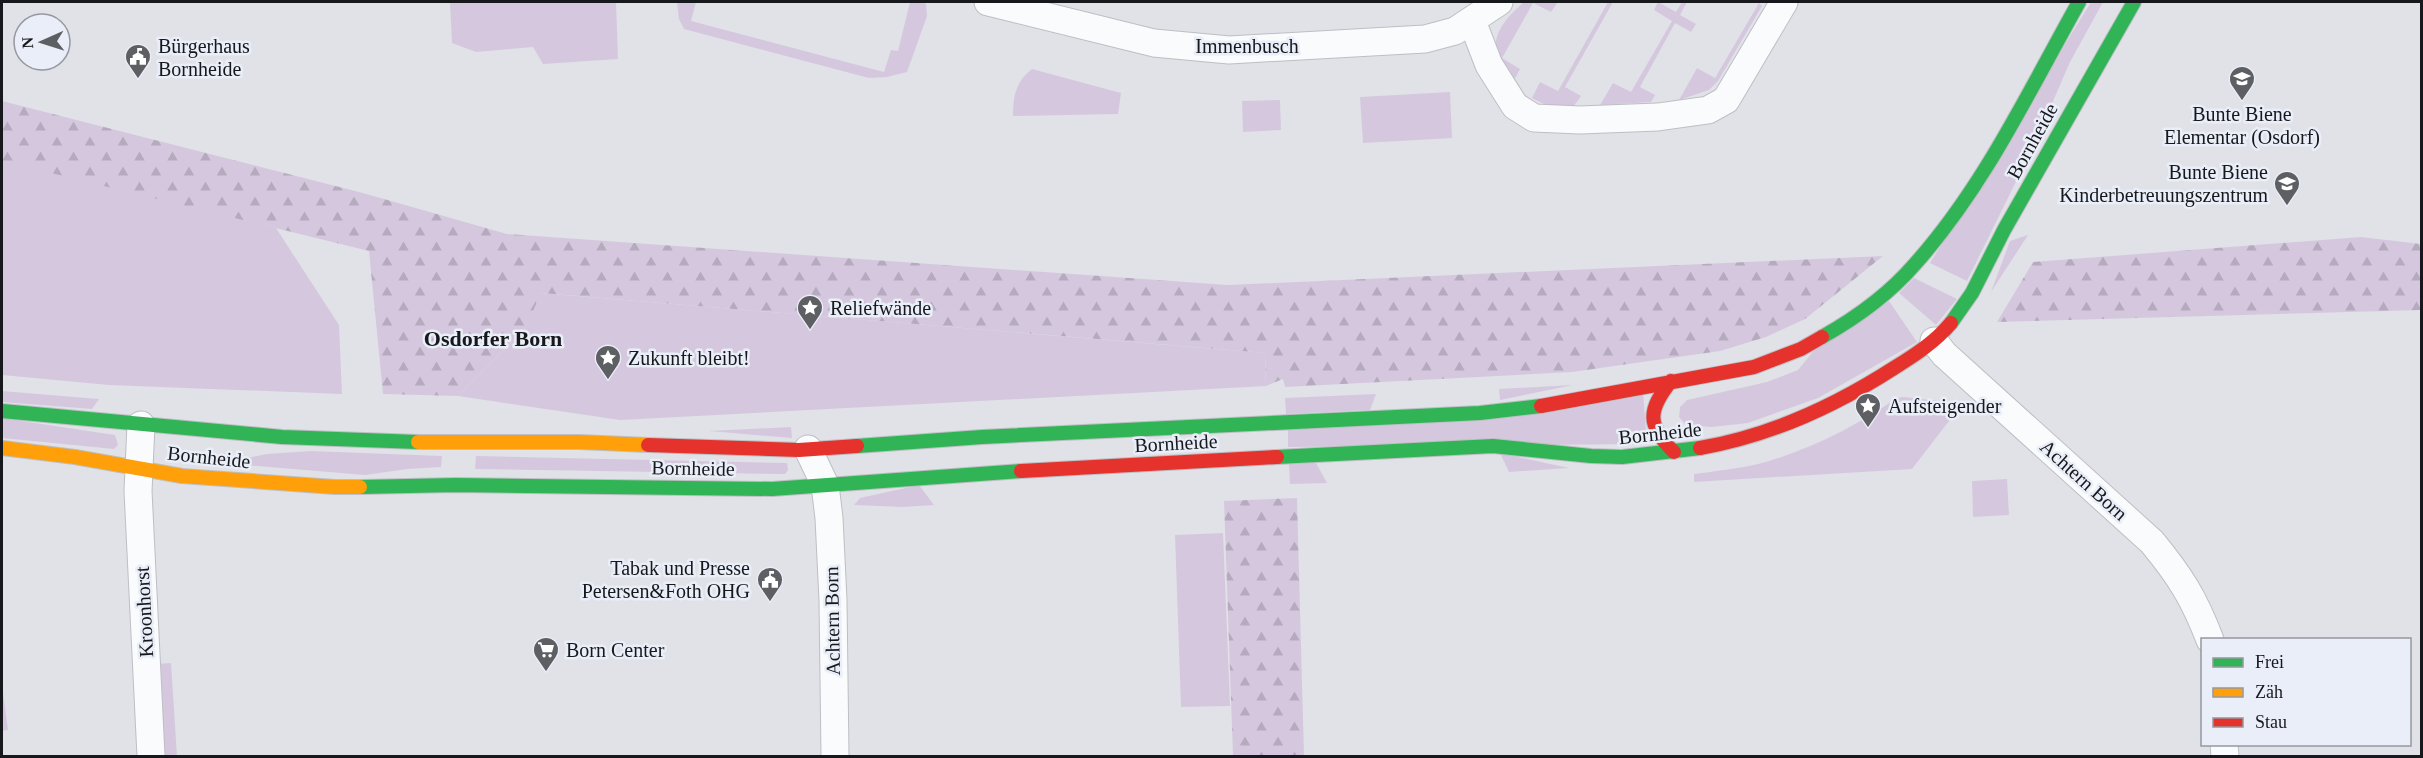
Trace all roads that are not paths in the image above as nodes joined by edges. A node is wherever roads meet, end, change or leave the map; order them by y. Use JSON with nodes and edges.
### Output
{"nodes":[{"id":1,"x":988,"y":2,"type":"edge"},
{"id":2,"x":1499,"y":2,"type":"edge"},
{"id":3,"x":1784,"y":2,"type":"edge"},
{"id":4,"x":2079,"y":2,"type":"edge"},
{"id":5,"x":2134,"y":2,"type":"edge"},
{"id":6,"x":1472,"y":21,"type":"junction"},
{"id":7,"x":1934,"y":340,"type":"junction"},
{"id":8,"x":1671,"y":381,"type":"junction"},
{"id":9,"x":2,"y":411,"type":"edge"},
{"id":10,"x":141,"y":425,"type":"junction"},
{"id":11,"x":266,"y":436,"type":"junction"},
{"id":12,"x":982,"y":437,"type":"junction"},
{"id":13,"x":238,"y":446,"type":"dead end"},
{"id":14,"x":2,"y":448,"type":"edge"},
{"id":15,"x":808,"y":449,"type":"junction"},
{"id":16,"x":1674,"y":452,"type":"junction"},
{"id":17,"x":926,"y":454,"type":"dead end"},
{"id":18,"x":150,"y":462,"type":"junction"},
{"id":19,"x":881,"y":468,"type":"dead end"},
{"id":20,"x":825,"y":485,"type":"junction"},
{"id":21,"x":2210,"y":638,"type":"edge"},
{"id":22,"x":152,"y":756,"type":"edge"},
{"id":23,"x":835,"y":756,"type":"edge"}],
"edges":[{"from":1,"to":6,"type":"street","name":"Immenbusch"},
{"from":2,"to":6,"type":"street","name":"Immenbusch"},
{"from":3,"to":6,"type":"street"},
{"from":4,"to":8,"type":"street","name":"Bornheide"},
{"from":5,"to":7,"type":"street","name":"Bornheide"},
{"from":7,"to":16,"type":"street","name":"Bornheide"},
{"from":7,"to":21,"type":"street","name":"Achtern Born"},
{"from":8,"to":12,"type":"street","name":"Bornheide"},
{"from":8,"to":16,"type":"street"},
{"from":9,"to":10,"type":"street","name":"Bornheide"},
{"from":10,"to":11,"type":"street","name":"Bornheide"},
{"from":10,"to":18,"type":"street","name":"Kroonhorst"},
{"from":11,"to":13,"type":"street"},
{"from":11,"to":15,"type":"street","name":"Bornheide"},
{"from":12,"to":15,"type":"street","name":"Bornheide"},
{"from":12,"to":17,"type":"street"},
{"from":14,"to":18,"type":"street","name":"Bornheide"},
{"from":15,"to":20,"type":"street"},
{"from":16,"to":20,"type":"street","name":"Bornheide"},
{"from":18,"to":20,"type":"street","name":"Bornheide"},
{"from":18,"to":22,"type":"street","name":"Kroonhorst"},
{"from":19,"to":20,"type":"street"},
{"from":20,"to":23,"type":"street","name":"Achtern Born"}]}
